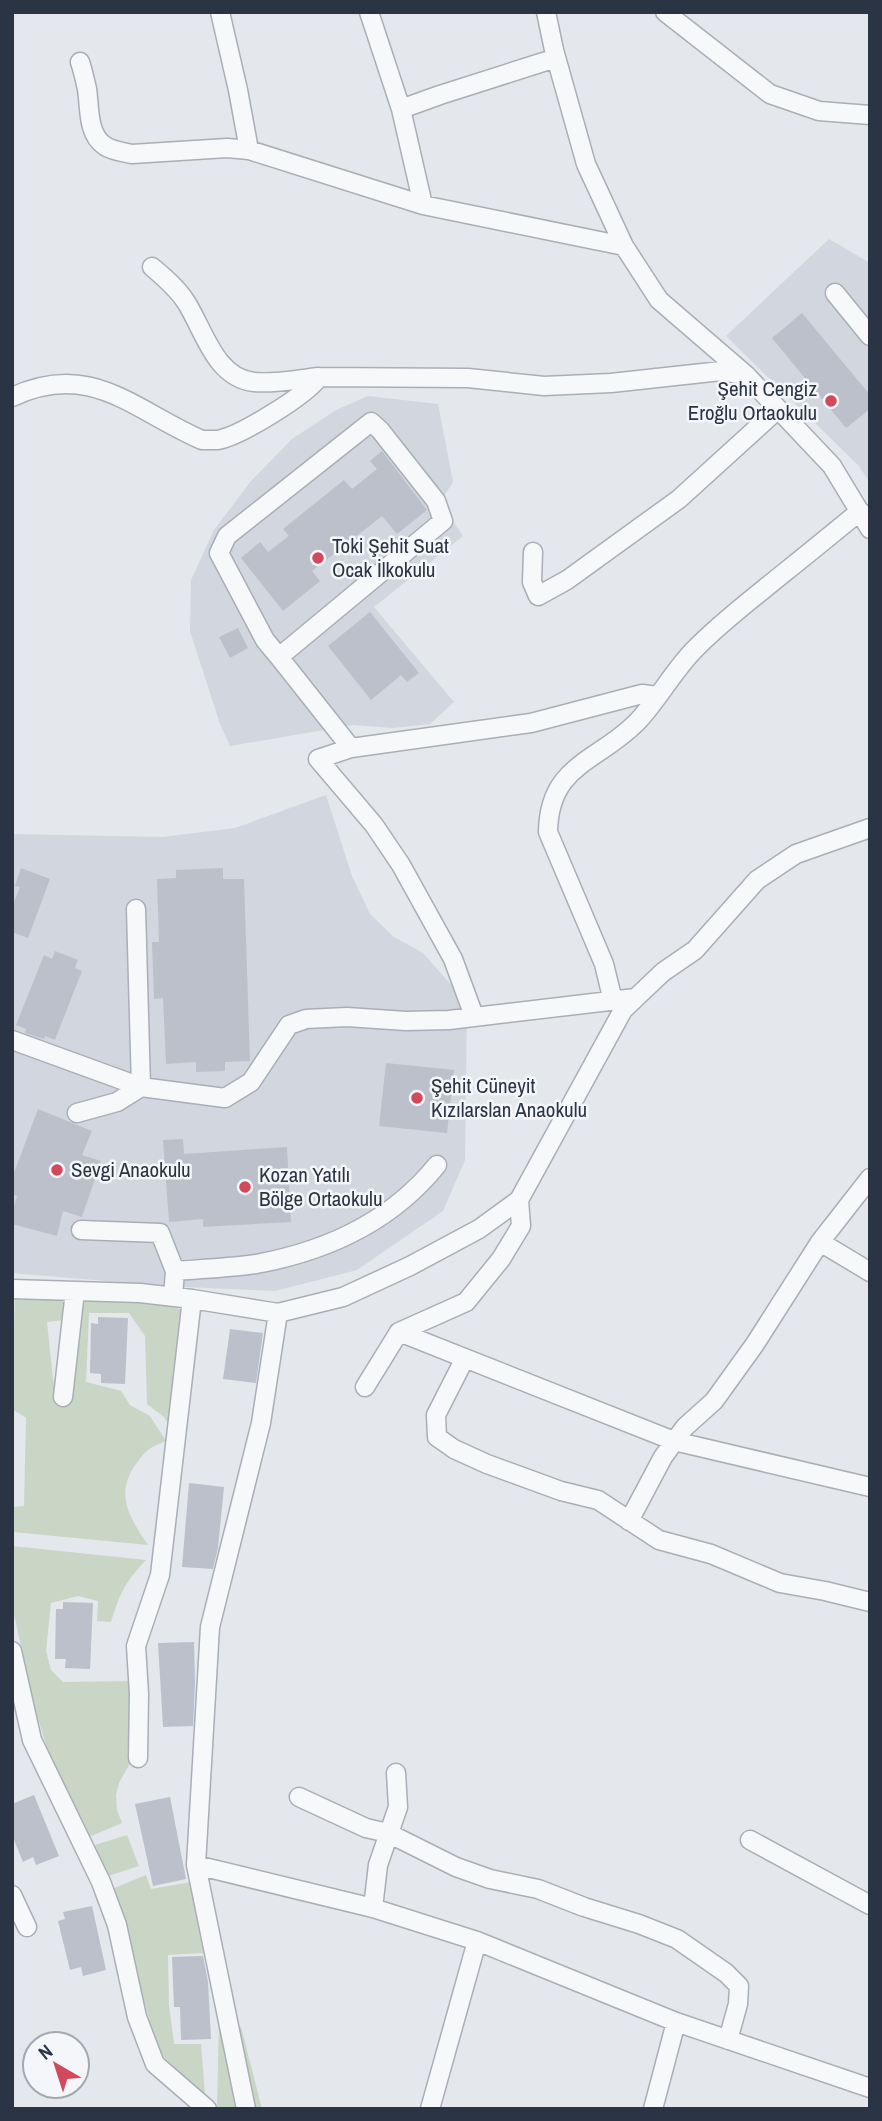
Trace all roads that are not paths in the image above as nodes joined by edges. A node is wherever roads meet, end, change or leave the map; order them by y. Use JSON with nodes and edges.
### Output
{"nodes":[{"id":1,"x":220,"y":12,"type":"edge"},
{"id":2,"x":369,"y":12,"type":"edge"},
{"id":3,"x":546,"y":12,"type":"edge"},
{"id":4,"x":665,"y":12,"type":"edge"},
{"id":5,"x":556,"y":58,"type":"junction"},
{"id":6,"x":80,"y":62,"type":"dead end"},
{"id":7,"x":401,"y":109,"type":"junction"},
{"id":8,"x":870,"y":115,"type":"edge"},
{"id":9,"x":249,"y":150,"type":"junction"},
{"id":10,"x":423,"y":205,"type":"junction"},
{"id":11,"x":624,"y":246,"type":"junction"},
{"id":12,"x":152,"y":267,"type":"dead end"},
{"id":13,"x":835,"y":293,"type":"dead end"},
{"id":14,"x":870,"y":336,"type":"edge"},
{"id":15,"x":746,"y":375,"type":"junction"},
{"id":16,"x":319,"y":377,"type":"junction"},
{"id":17,"x":12,"y":397,"type":"edge"},
{"id":18,"x":778,"y":409,"type":"junction"},
{"id":19,"x":860,"y":511,"type":"junction"},
{"id":20,"x":870,"y":529,"type":"edge"},
{"id":21,"x":533,"y":552,"type":"dead end"},
{"id":22,"x":279,"y":657,"type":"junction"},
{"id":23,"x":658,"y":696,"type":"junction"},
{"id":24,"x":351,"y":748,"type":"junction"},
{"id":25,"x":870,"y":828,"type":"edge"},
{"id":26,"x":136,"y":909,"type":"dead end"},
{"id":27,"x":635,"y":998,"type":"junction"},
{"id":28,"x":613,"y":1001,"type":"junction"},
{"id":29,"x":474,"y":1016,"type":"junction"},
{"id":30,"x":12,"y":1040,"type":"edge"},
{"id":31,"x":141,"y":1087,"type":"junction"},
{"id":32,"x":77,"y":1113,"type":"dead end"},
{"id":33,"x":437,"y":1165,"type":"dead end"},
{"id":34,"x":870,"y":1178,"type":"edge"},
{"id":35,"x":519,"y":1200,"type":"junction"},
{"id":36,"x":81,"y":1230,"type":"dead end"},
{"id":37,"x":820,"y":1242,"type":"junction"},
{"id":38,"x":175,"y":1271,"type":"junction"},
{"id":39,"x":870,"y":1272,"type":"edge"},
{"id":40,"x":12,"y":1289,"type":"edge"},
{"id":41,"x":75,"y":1291,"type":"junction"},
{"id":42,"x":173,"y":1297,"type":"junction"},
{"id":43,"x":192,"y":1299,"type":"junction"},
{"id":44,"x":278,"y":1313,"type":"junction"},
{"id":45,"x":399,"y":1332,"type":"junction"},
{"id":46,"x":465,"y":1358,"type":"junction"},
{"id":47,"x":365,"y":1387,"type":"dead end"},
{"id":48,"x":63,"y":1397,"type":"dead end"},
{"id":49,"x":674,"y":1441,"type":"junction"},
{"id":50,"x":870,"y":1487,"type":"edge"},
{"id":51,"x":629,"y":1521,"type":"junction"},
{"id":52,"x":870,"y":1602,"type":"edge"},
{"id":53,"x":12,"y":1651,"type":"edge"},
{"id":54,"x":138,"y":1758,"type":"dead end"},
{"id":55,"x":396,"y":1773,"type":"dead end"},
{"id":56,"x":299,"y":1797,"type":"dead end"},
{"id":57,"x":388,"y":1833,"type":"junction"},
{"id":58,"x":750,"y":1840,"type":"dead end"},
{"id":59,"x":196,"y":1866,"type":"junction"},
{"id":60,"x":12,"y":1895,"type":"edge"},
{"id":61,"x":870,"y":1905,"type":"edge"},
{"id":62,"x":373,"y":1908,"type":"junction"},
{"id":63,"x":27,"y":1927,"type":"dead end"},
{"id":64,"x":477,"y":1941,"type":"junction"},
{"id":65,"x":676,"y":2022,"type":"junction"},
{"id":66,"x":728,"y":2040,"type":"junction"},
{"id":67,"x":870,"y":2088,"type":"edge"},
{"id":68,"x":207,"y":2109,"type":"edge"},
{"id":69,"x":246,"y":2109,"type":"edge"},
{"id":70,"x":430,"y":2109,"type":"edge"},
{"id":71,"x":653,"y":2109,"type":"edge"}],
"edges":[{"from":1,"to":9,"type":"street"},
{"from":2,"to":7,"type":"street"},
{"from":3,"to":5,"type":"street"},
{"from":4,"to":8,"type":"street"},
{"from":5,"to":7,"type":"street"},
{"from":5,"to":11,"type":"street"},
{"from":6,"to":9,"type":"street"},
{"from":7,"to":10,"type":"street"},
{"from":9,"to":10,"type":"street"},
{"from":10,"to":11,"type":"street"},
{"from":11,"to":15,"type":"street"},
{"from":12,"to":16,"type":"street"},
{"from":13,"to":14,"type":"street"},
{"from":15,"to":16,"type":"street"},
{"from":15,"to":18,"type":"street"},
{"from":16,"to":17,"type":"street"},
{"from":18,"to":19,"type":"street"},
{"from":18,"to":21,"type":"street"},
{"from":19,"to":20,"type":"street"},
{"from":19,"to":23,"type":"street"},
{"from":22,"to":22,"type":"street"},
{"from":22,"to":24,"type":"street"},
{"from":23,"to":24,"type":"street"},
{"from":23,"to":28,"type":"street"},
{"from":24,"to":29,"type":"street"},
{"from":25,"to":27,"type":"street"},
{"from":26,"to":31,"type":"street"},
{"from":27,"to":28,"type":"street"},
{"from":27,"to":35,"type":"street"},
{"from":28,"to":29,"type":"street"},
{"from":29,"to":31,"type":"street"},
{"from":30,"to":31,"type":"street"},
{"from":31,"to":32,"type":"street"},
{"from":33,"to":38,"type":"street"},
{"from":34,"to":37,"type":"street"},
{"from":35,"to":44,"type":"street"},
{"from":35,"to":45,"type":"street"},
{"from":36,"to":38,"type":"street"},
{"from":37,"to":39,"type":"street"},
{"from":37,"to":49,"type":"street"},
{"from":38,"to":42,"type":"street"},
{"from":40,"to":41,"type":"street"},
{"from":41,"to":42,"type":"street"},
{"from":41,"to":48,"type":"street"},
{"from":42,"to":43,"type":"street"},
{"from":43,"to":44,"type":"street"},
{"from":43,"to":54,"type":"street"},
{"from":44,"to":59,"type":"street"},
{"from":45,"to":46,"type":"street"},
{"from":45,"to":47,"type":"street"},
{"from":46,"to":49,"type":"street"},
{"from":46,"to":51,"type":"street"},
{"from":49,"to":50,"type":"street"},
{"from":49,"to":51,"type":"street"},
{"from":51,"to":52,"type":"street"},
{"from":53,"to":68,"type":"street"},
{"from":55,"to":57,"type":"street"},
{"from":56,"to":57,"type":"street"},
{"from":57,"to":62,"type":"street"},
{"from":57,"to":66,"type":"street"},
{"from":58,"to":61,"type":"street"},
{"from":59,"to":62,"type":"street"},
{"from":59,"to":69,"type":"street"},
{"from":60,"to":63,"type":"street"},
{"from":62,"to":64,"type":"street"},
{"from":64,"to":65,"type":"street"},
{"from":64,"to":70,"type":"street"},
{"from":65,"to":66,"type":"street"},
{"from":65,"to":71,"type":"street"},
{"from":66,"to":67,"type":"street"}]}
